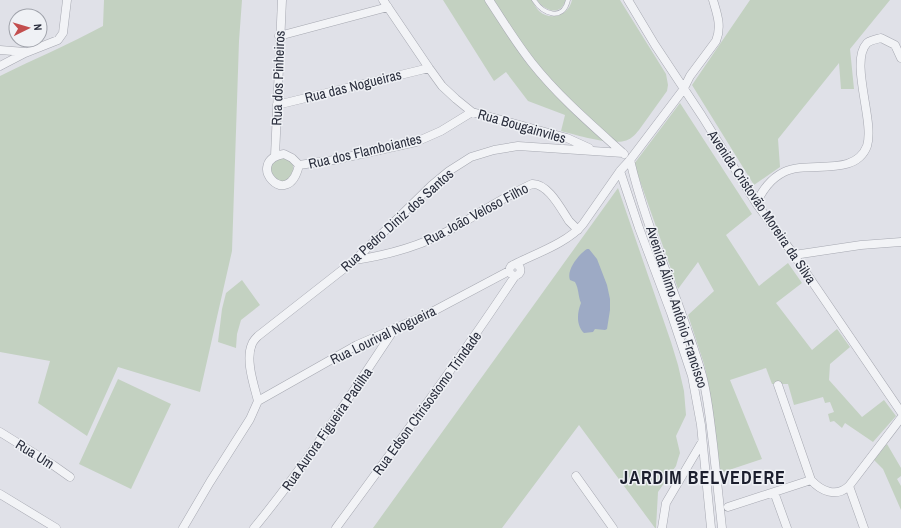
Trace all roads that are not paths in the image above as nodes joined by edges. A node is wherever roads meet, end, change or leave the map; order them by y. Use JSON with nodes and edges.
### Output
{"nodes":[{"id":1,"x":68,"y":0,"type":"edge"},
{"id":2,"x":282,"y":0,"type":"edge"},
{"id":3,"x":489,"y":0,"type":"edge"},
{"id":4,"x":534,"y":0,"type":"edge"},
{"id":5,"x":568,"y":0,"type":"edge"},
{"id":6,"x":628,"y":0,"type":"edge"},
{"id":7,"x":713,"y":0,"type":"edge"},
{"id":8,"x":386,"y":3,"type":"edge"},
{"id":9,"x":279,"y":36,"type":"junction"},
{"id":10,"x":0,"y":50,"type":"edge"},
{"id":11,"x":25,"y":52,"type":"junction"},
{"id":12,"x":901,"y":58,"type":"edge"},
{"id":13,"x":0,"y":66,"type":"edge"},
{"id":14,"x":429,"y":68,"type":"junction"},
{"id":15,"x":683,"y":90,"type":"junction"},
{"id":16,"x":277,"y":105,"type":"junction"},
{"id":17,"x":472,"y":112,"type":"junction"},
{"id":18,"x":593,"y":150,"type":"junction"},
{"id":19,"x":623,"y":153,"type":"junction"},
{"id":20,"x":276,"y":156,"type":"junction"},
{"id":21,"x":630,"y":160,"type":"junction"},
{"id":22,"x":299,"y":165,"type":"junction"},
{"id":23,"x":620,"y":171,"type":"junction"},
{"id":24,"x":756,"y":204,"type":"junction"},
{"id":25,"x":578,"y":230,"type":"junction"},
{"id":26,"x":901,"y":242,"type":"edge"},
{"id":27,"x":537,"y":253,"type":"junction"},
{"id":28,"x":794,"y":255,"type":"junction"},
{"id":29,"x":354,"y":260,"type":"junction"},
{"id":30,"x":515,"y":273,"type":"junction"},
{"id":31,"x":396,"y":327,"type":"junction"},
{"id":32,"x":778,"y":385,"type":"dead end"},
{"id":33,"x":258,"y":401,"type":"junction"},
{"id":34,"x":901,"y":412,"type":"edge"},
{"id":35,"x":901,"y":418,"type":"edge"},
{"id":36,"x":0,"y":432,"type":"edge"},
{"id":37,"x":702,"y":441,"type":"junction"},
{"id":38,"x":576,"y":476,"type":"dead end"},
{"id":39,"x":70,"y":477,"type":"dead end"},
{"id":40,"x":811,"y":480,"type":"junction"},
{"id":41,"x":849,"y":486,"type":"junction"},
{"id":42,"x":774,"y":492,"type":"junction"},
{"id":43,"x":0,"y":494,"type":"edge"},
{"id":44,"x":728,"y":507,"type":"dead end"},
{"id":45,"x":56,"y":528,"type":"edge"},
{"id":46,"x":184,"y":528,"type":"edge"},
{"id":47,"x":254,"y":528,"type":"edge"},
{"id":48,"x":336,"y":528,"type":"edge"},
{"id":49,"x":613,"y":528,"type":"edge"},
{"id":50,"x":662,"y":528,"type":"edge"},
{"id":51,"x":711,"y":528,"type":"edge"},
{"id":52,"x":722,"y":528,"type":"edge"},
{"id":53,"x":787,"y":528,"type":"edge"},
{"id":54,"x":864,"y":528,"type":"edge"}],
"edges":[{"from":1,"to":11,"type":"street"},
{"from":2,"to":9,"type":"street","name":"Rua dos Pinheiros"},
{"from":3,"to":19,"type":"street"},
{"from":4,"to":5,"type":"lane"},
{"from":6,"to":15,"type":"street","name":"Avenida Cristovão Moreira da Silva"},
{"from":7,"to":15,"type":"street"},
{"from":8,"to":9,"type":"street"},
{"from":8,"to":14,"type":"street","name":"Rua Bougainviles"},
{"from":9,"to":16,"type":"street","name":"Rua dos Pinheiros"},
{"from":10,"to":11,"type":"street"},
{"from":11,"to":13,"type":"street"},
{"from":12,"to":24,"type":"street"},
{"from":14,"to":16,"type":"street","name":"Rua das Nogueiras"},
{"from":14,"to":17,"type":"street","name":"Rua Bougainviles"},
{"from":15,"to":21,"type":"street"},
{"from":15,"to":24,"type":"street","name":"Avenida Cristovão Moreira da Silva"},
{"from":16,"to":20,"type":"street","name":"Rua dos Pinheiros"},
{"from":17,"to":18,"type":"street","name":"Rua Bougainviles"},
{"from":17,"to":22,"type":"street","name":"Rua dos Flamboiantes"},
{"from":18,"to":19,"type":"street","name":"Rua Pedro Diniz dos Santos"},
{"from":18,"to":29,"type":"street","name":"Rua Pedro Diniz dos Santos"},
{"from":19,"to":21,"type":"street"},
{"from":20,"to":22,"type":"street"},
{"from":20,"to":22,"type":"street"},
{"from":21,"to":23,"type":"street"},
{"from":21,"to":52,"type":"street","name":"Avenida Álimo Antônio Francisco"},
{"from":23,"to":25,"type":"street"},
{"from":23,"to":37,"type":"street","name":"Avenida Álimo Antônio Francisco"},
{"from":24,"to":28,"type":"street","name":"Avenida Cristovão Moreira da Silva"},
{"from":25,"to":27,"type":"street"},
{"from":25,"to":29,"type":"street","name":"Rua João Veloso Filho"},
{"from":26,"to":28,"type":"street"},
{"from":27,"to":30,"type":"street"},
{"from":27,"to":30,"type":"street"},
{"from":28,"to":34,"type":"street","name":"Avenida Cristovão Moreira da Silva"},
{"from":29,"to":33,"type":"street","name":"Rua Pedro Diniz dos Santos"},
{"from":30,"to":31,"type":"street","name":"Rua Lourival Nogueira"},
{"from":30,"to":48,"type":"street","name":"Rua Edson Chrisostomo Trindade"},
{"from":31,"to":33,"type":"street","name":"Rua Lourival Nogueira"},
{"from":31,"to":47,"type":"street","name":"Rua Aurora Figueira Padilha"},
{"from":32,"to":40,"type":"street"},
{"from":33,"to":46,"type":"street"},
{"from":35,"to":41,"type":"street"},
{"from":36,"to":39,"type":"street","name":"Rua Um"},
{"from":37,"to":50,"type":"street"},
{"from":37,"to":51,"type":"street","name":"Avenida Álimo Antônio Francisco"},
{"from":38,"to":49,"type":"street"},
{"from":40,"to":41,"type":"street"},
{"from":40,"to":42,"type":"street"},
{"from":41,"to":54,"type":"street"},
{"from":42,"to":44,"type":"street"},
{"from":42,"to":53,"type":"street"},
{"from":43,"to":45,"type":"street"}]}
